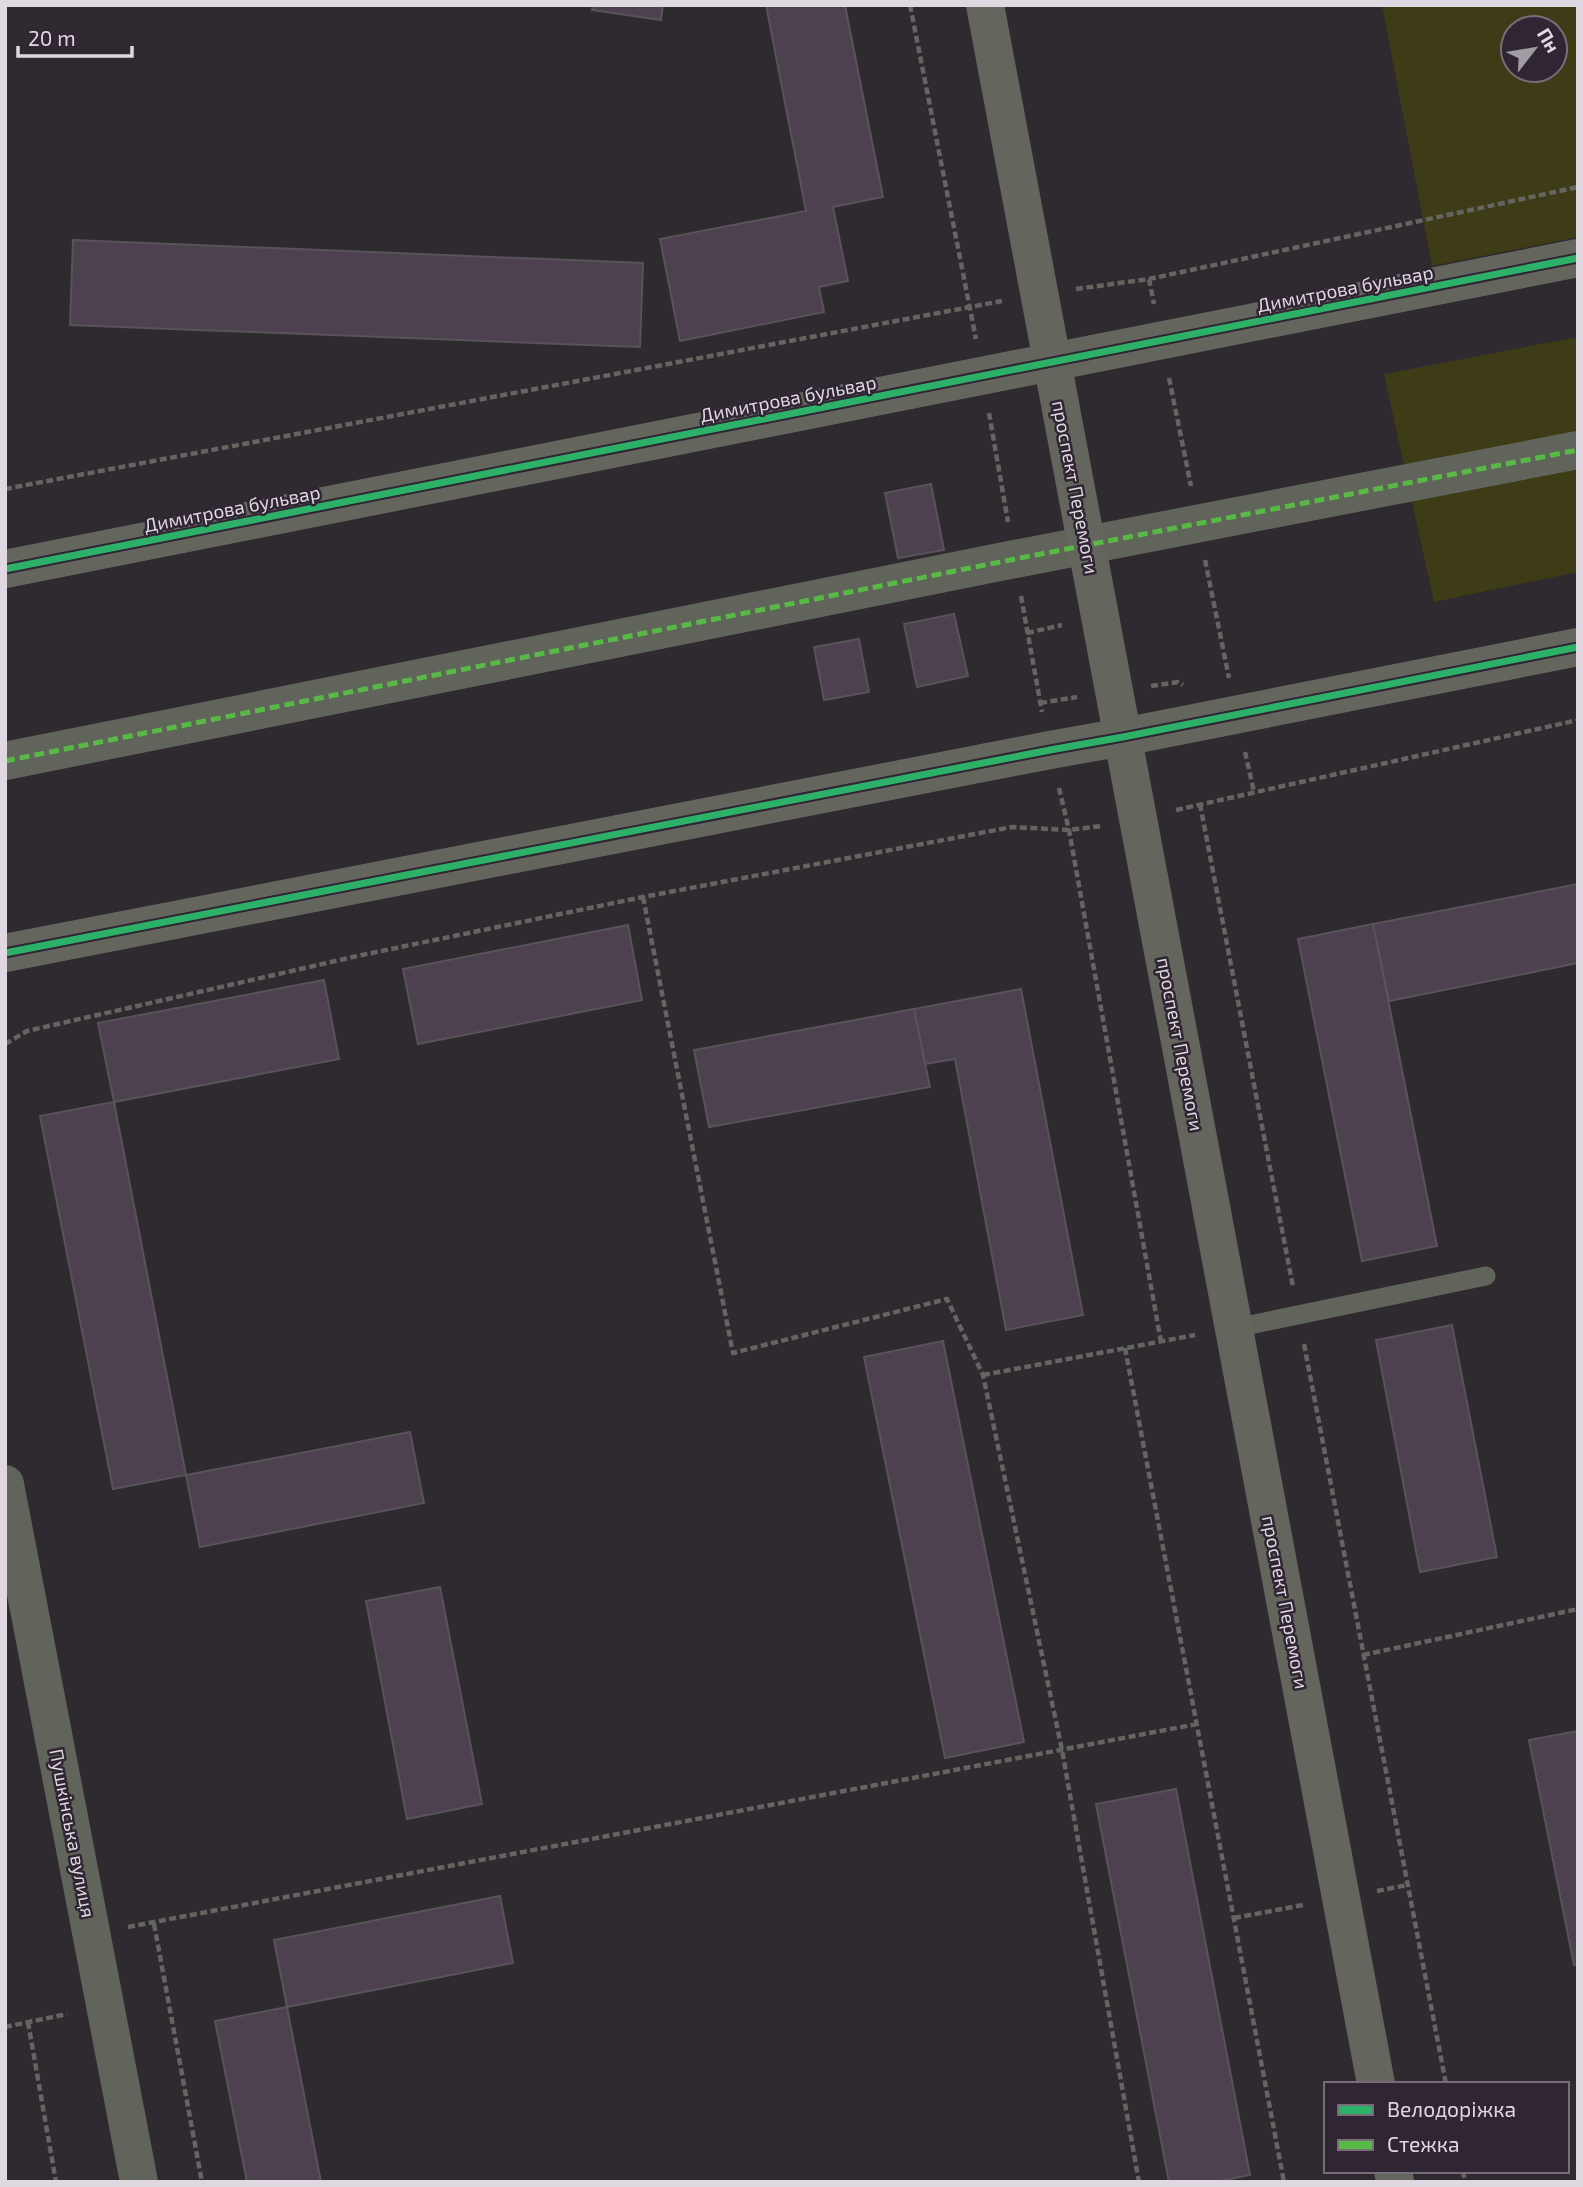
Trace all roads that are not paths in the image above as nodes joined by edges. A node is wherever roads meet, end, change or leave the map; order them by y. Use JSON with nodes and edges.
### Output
{"nodes":[{"id":1,"x":985,"y":5,"type":"edge"},
{"id":2,"x":1578,"y":258,"type":"edge"},
{"id":3,"x":1052,"y":361,"type":"junction"},
{"id":4,"x":1578,"y":450,"type":"edge"},
{"id":5,"x":1087,"y":545,"type":"junction"},
{"id":6,"x":5,"y":569,"type":"edge"},
{"id":7,"x":1578,"y":647,"type":"edge"},
{"id":8,"x":1123,"y":737,"type":"junction"},
{"id":9,"x":5,"y":761,"type":"edge"},
{"id":10,"x":5,"y":953,"type":"edge"},
{"id":11,"x":1486,"y":1276,"type":"dead end"},
{"id":12,"x":1235,"y":1328,"type":"junction"},
{"id":13,"x":5,"y":1484,"type":"edge"},
{"id":14,"x":9,"y":1526,"type":"edge"},
{"id":15,"x":1377,"y":2082,"type":"edge"},
{"id":16,"x":139,"y":2182,"type":"edge"}],
"edges":[{"from":1,"to":3,"type":"street","name":"проспект Перемоги"},
{"from":2,"to":3,"type":"street","name":"Димитрова бульвар"},
{"from":3,"to":5,"type":"street","name":"проспект Перемоги"},
{"from":3,"to":6,"type":"street","name":"Димитрова бульвар"},
{"from":4,"to":5,"type":"street"},
{"from":5,"to":8,"type":"street","name":"проспект Перемоги"},
{"from":5,"to":9,"type":"street"},
{"from":7,"to":8,"type":"street"},
{"from":8,"to":10,"type":"street"},
{"from":8,"to":12,"type":"street","name":"проспект Перемоги"},
{"from":11,"to":12,"type":"lane"},
{"from":12,"to":15,"type":"street","name":"проспект Перемоги"},
{"from":13,"to":14,"type":"street","name":"Пушкінська вулиця"},
{"from":14,"to":16,"type":"street","name":"Пушкінська вулиця"}]}
